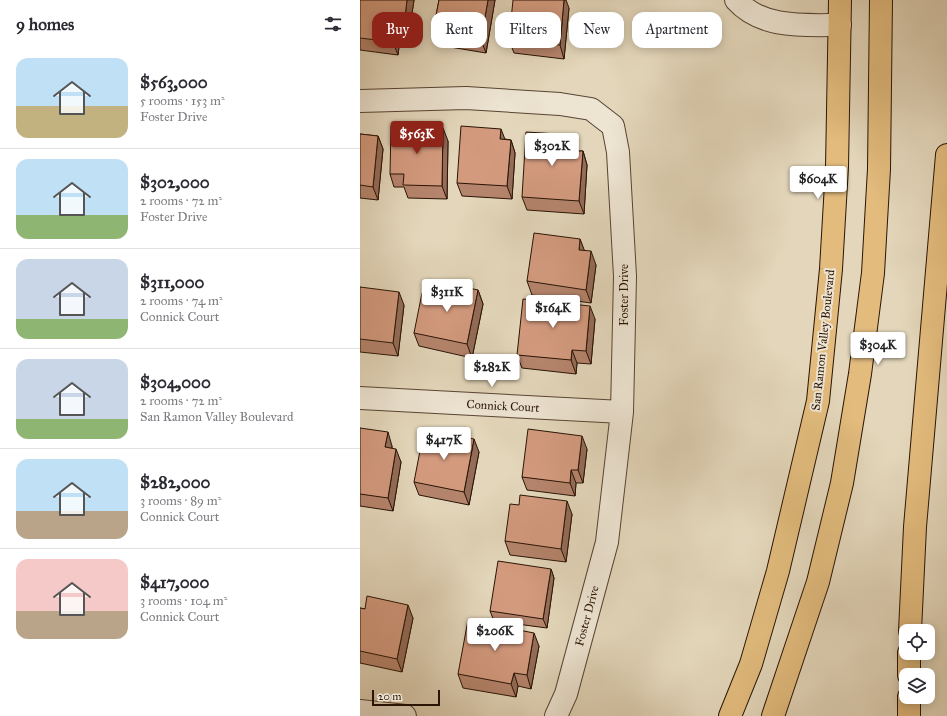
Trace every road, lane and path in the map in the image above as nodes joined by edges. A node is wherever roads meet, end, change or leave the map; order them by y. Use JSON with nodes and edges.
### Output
{"nodes":[{"id":1,"x":736,"y":0,"type":"edge"},
{"id":2,"x":840,"y":0,"type":"edge"},
{"id":3,"x":881,"y":0,"type":"edge"},
{"id":4,"x":840,"y":25,"type":"junction"},
{"id":5,"x":360,"y":101,"type":"edge"},
{"id":6,"x":947,"y":155,"type":"edge"},
{"id":7,"x":360,"y":398,"type":"edge"},
{"id":8,"x":622,"y":412,"type":"junction"},
{"id":9,"x":910,"y":624,"type":"edge"},
{"id":10,"x":909,"y":704,"type":"edge"},
{"id":11,"x":360,"y":711,"type":"edge"},
{"id":12,"x":405,"y":716,"type":"edge"},
{"id":13,"x":556,"y":716,"type":"edge"},
{"id":14,"x":730,"y":716,"type":"edge"},
{"id":15,"x":773,"y":716,"type":"edge"},
{"id":16,"x":909,"y":716,"type":"edge"}],
"edges":[{"from":1,"to":4,"type":"street"},
{"from":2,"to":4,"type":"main road","name":"San Ramon Valley Boulevard"},
{"from":3,"to":15,"type":"main road"},
{"from":4,"to":14,"type":"main road","name":"San Ramon Valley Boulevard"},
{"from":5,"to":8,"type":"street","name":"Foster Drive"},
{"from":6,"to":9,"type":"main road"},
{"from":7,"to":8,"type":"street","name":"Connick Court"},
{"from":8,"to":13,"type":"street","name":"Foster Drive"},
{"from":10,"to":16,"type":"main road"},
{"from":11,"to":12,"type":"street"}]}
